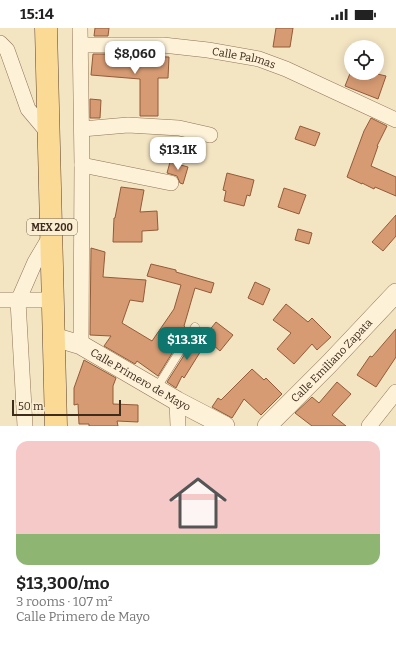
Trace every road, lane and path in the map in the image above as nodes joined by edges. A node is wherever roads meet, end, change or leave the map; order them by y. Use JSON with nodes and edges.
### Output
{"nodes":[{"id":1,"x":46,"y":28,"type":"edge"},
{"id":2,"x":80,"y":28,"type":"edge"},
{"id":3,"x":0,"y":43,"type":"edge"},
{"id":4,"x":80,"y":45,"type":"junction"},
{"id":5,"x":396,"y":120,"type":"edge"},
{"id":6,"x":82,"y":129,"type":"junction"},
{"id":7,"x":48,"y":134,"type":"junction"},
{"id":8,"x":210,"y":135,"type":"dead end"},
{"id":9,"x":82,"y":165,"type":"junction"},
{"id":10,"x":171,"y":183,"type":"dead end"},
{"id":11,"x":52,"y":234,"type":"junction"},
{"id":12,"x":396,"y":293,"type":"edge"},
{"id":13,"x":0,"y":300,"type":"edge"},
{"id":14,"x":54,"y":300,"type":"junction"},
{"id":15,"x":18,"y":301,"type":"junction"},
{"id":16,"x":196,"y":327,"type":"dead end"},
{"id":17,"x":54,"y":336,"type":"junction"},
{"id":18,"x":81,"y":345,"type":"junction"},
{"id":19,"x":156,"y":389,"type":"junction"},
{"id":20,"x":396,"y":392,"type":"edge"},
{"id":21,"x":177,"y":401,"type":"junction"},
{"id":22,"x":25,"y":426,"type":"edge"},
{"id":23,"x":56,"y":426,"type":"edge"},
{"id":24,"x":178,"y":426,"type":"edge"},
{"id":25,"x":225,"y":426,"type":"edge"},
{"id":26,"x":267,"y":426,"type":"edge"},
{"id":27,"x":369,"y":426,"type":"edge"}],
"edges":[{"from":1,"to":7,"type":"main road","number":"MEX 200"},
{"from":2,"to":4,"type":"street"},
{"from":3,"to":7,"type":"street"},
{"from":4,"to":5,"type":"street","name":"Calle Palmas"},
{"from":4,"to":6,"type":"street"},
{"from":6,"to":8,"type":"street"},
{"from":6,"to":9,"type":"street"},
{"from":7,"to":11,"type":"main road","number":"MEX 200"},
{"from":9,"to":10,"type":"street"},
{"from":9,"to":18,"type":"street"},
{"from":11,"to":14,"type":"main road","number":"MEX 200"},
{"from":11,"to":15,"type":"street"},
{"from":12,"to":26,"type":"street","name":"Calle Emiliano Zapata"},
{"from":13,"to":15,"type":"street"},
{"from":14,"to":15,"type":"street"},
{"from":14,"to":17,"type":"main road","number":"MEX 200"},
{"from":15,"to":22,"type":"street"},
{"from":16,"to":19,"type":"lane"},
{"from":17,"to":18,"type":"street","name":"Calle Primero de Mayo"},
{"from":17,"to":23,"type":"main road","number":"MEX 200"},
{"from":18,"to":19,"type":"street","name":"Calle Primero de Mayo"},
{"from":19,"to":21,"type":"street","name":"Calle Primero de Mayo"},
{"from":20,"to":27,"type":"street"},
{"from":21,"to":24,"type":"street"},
{"from":21,"to":25,"type":"street","name":"Calle Primero de Mayo"}]}
